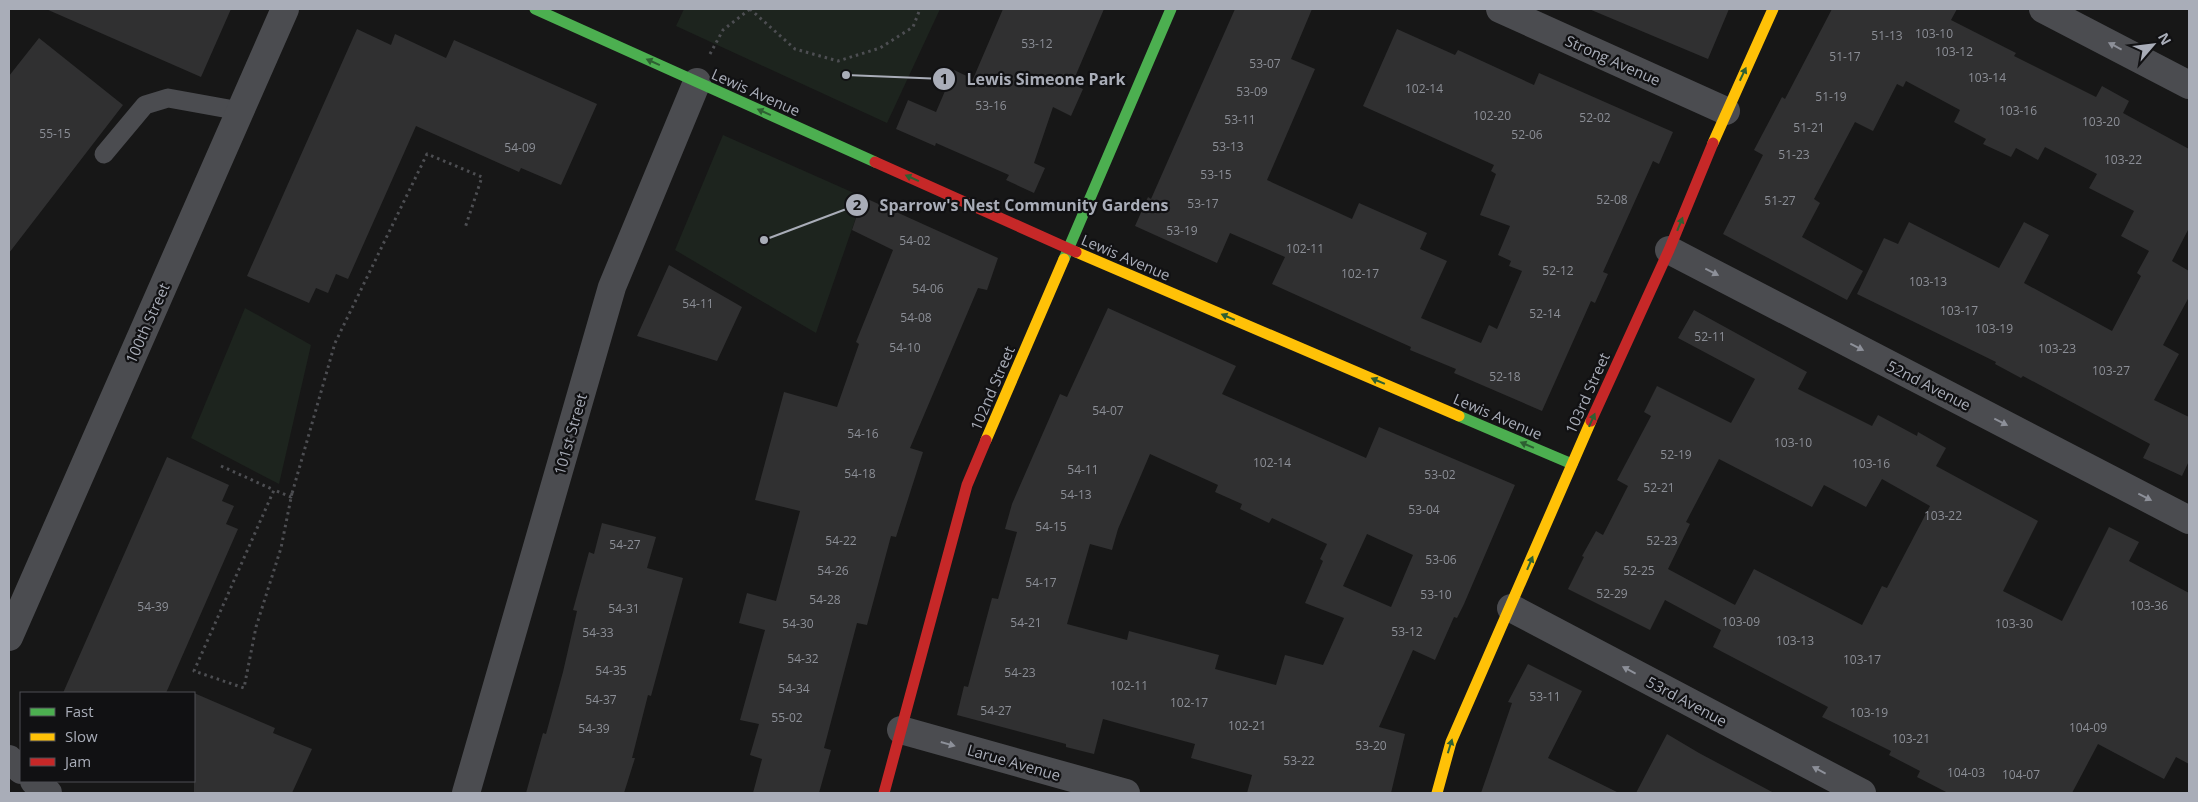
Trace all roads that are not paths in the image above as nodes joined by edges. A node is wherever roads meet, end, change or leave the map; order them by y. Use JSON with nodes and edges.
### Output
{"nodes":[{"id":1,"x":285,"y":9,"type":"edge"},
{"id":2,"x":535,"y":9,"type":"edge"},
{"id":3,"x":1171,"y":9,"type":"edge"},
{"id":4,"x":1500,"y":9,"type":"edge"},
{"id":5,"x":1773,"y":9,"type":"edge"},
{"id":6,"x":2043,"y":9,"type":"edge"},
{"id":7,"x":697,"y":82,"type":"junction"},
{"id":8,"x":2189,"y":85,"type":"edge"},
{"id":9,"x":240,"y":111,"type":"junction"},
{"id":10,"x":1726,"y":111,"type":"junction"},
{"id":11,"x":104,"y":154,"type":"dead end"},
{"id":12,"x":1069,"y":248,"type":"junction"},
{"id":13,"x":1669,"y":250,"type":"junction"},
{"id":14,"x":1572,"y":464,"type":"junction"},
{"id":15,"x":2189,"y":520,"type":"edge"},
{"id":16,"x":1511,"y":608,"type":"junction"},
{"id":17,"x":9,"y":637,"type":"edge"},
{"id":18,"x":901,"y":730,"type":"junction"},
{"id":19,"x":9,"y":759,"type":"edge"},
{"id":20,"x":20,"y":769,"type":"edge"},
{"id":21,"x":35,"y":782,"type":"edge"},
{"id":22,"x":48,"y":793,"type":"edge"},
{"id":23,"x":466,"y":793,"type":"edge"},
{"id":24,"x":884,"y":793,"type":"edge"},
{"id":25,"x":1126,"y":793,"type":"edge"},
{"id":26,"x":1438,"y":793,"type":"edge"},
{"id":27,"x":1862,"y":793,"type":"edge"}],
"edges":[{"from":1,"to":9,"type":"street","name":"100th Street"},
{"from":7,"to":2,"type":"street","name":"Lewis Avenue","one_way":true},
{"from":3,"to":12,"type":"street","name":"102nd Street"},
{"from":4,"to":10,"type":"street","name":"Strong Avenue"},
{"from":10,"to":5,"type":"street","name":"103rd Street","one_way":true},
{"from":8,"to":6,"type":"street","one_way":true},
{"from":12,"to":7,"type":"street","name":"Lewis Avenue","one_way":true},
{"from":7,"to":23,"type":"street","name":"101st Street"},
{"from":9,"to":11,"type":"lane"},
{"from":9,"to":17,"type":"street","name":"100th Street"},
{"from":13,"to":10,"type":"street","name":"103rd Street","one_way":true},
{"from":14,"to":12,"type":"street","name":"Lewis Avenue","one_way":true},
{"from":12,"to":18,"type":"street","name":"102nd Street"},
{"from":14,"to":13,"type":"street","name":"103rd Street","one_way":true},
{"from":13,"to":15,"type":"street","name":"52nd Avenue","one_way":true},
{"from":16,"to":14,"type":"street","name":"103rd Street","one_way":true},
{"from":26,"to":16,"type":"street","name":"103rd Street","one_way":true},
{"from":27,"to":16,"type":"street","name":"53rd Avenue","one_way":true},
{"from":18,"to":24,"type":"street","name":"102nd Street"},
{"from":18,"to":25,"type":"street","name":"Larue Avenue","one_way":true},
{"from":19,"to":20,"type":"street"},
{"from":21,"to":22,"type":"street"}]}
